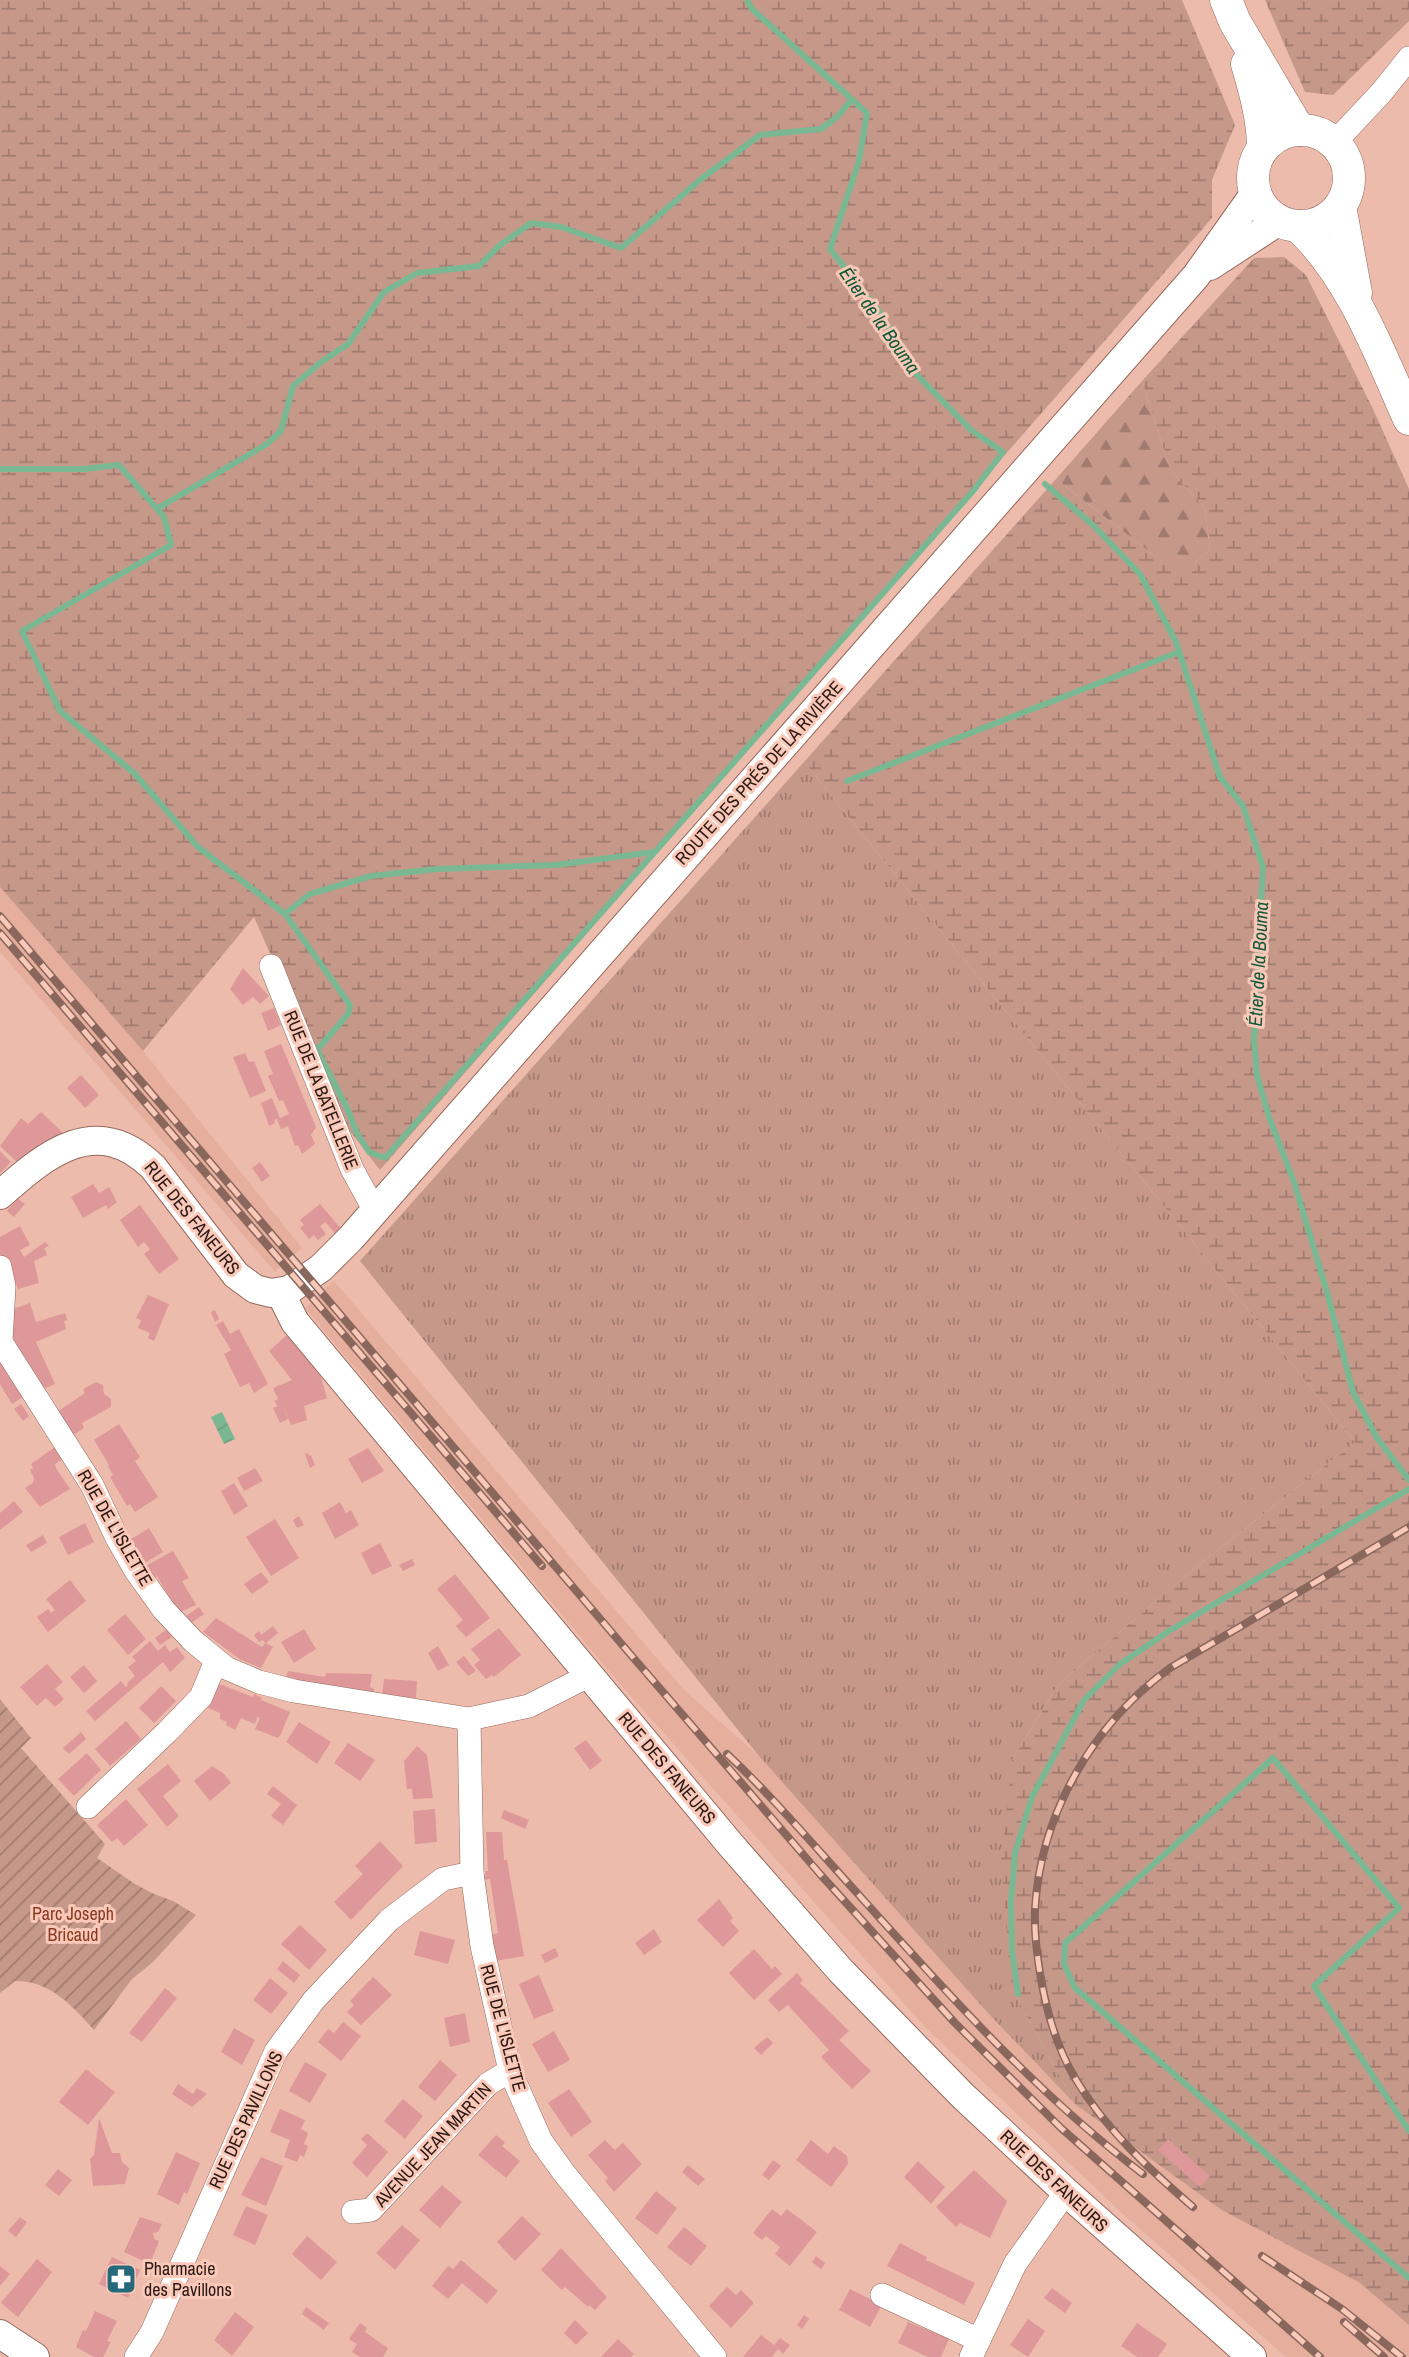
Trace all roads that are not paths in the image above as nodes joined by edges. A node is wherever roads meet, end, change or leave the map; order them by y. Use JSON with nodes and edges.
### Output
{"nodes":[{"id":1,"x":1230,"y":11,"type":"edge"},
{"id":2,"x":1409,"y":58,"type":"edge"},
{"id":3,"x":1299,"y":130,"type":"junction"},
{"id":4,"x":1334,"y":143,"type":"junction"},
{"id":5,"x":1263,"y":148,"type":"junction"},
{"id":6,"x":1255,"y":193,"type":"junction"},
{"id":7,"x":1340,"y":206,"type":"junction"},
{"id":8,"x":1288,"y":223,"type":"junction"},
{"id":9,"x":1196,"y":276,"type":"junction"},
{"id":10,"x":1359,"y":308,"type":"junction"},
{"id":11,"x":1409,"y":419,"type":"edge"},
{"id":12,"x":271,"y":966,"type":"dead end"},
{"id":13,"x":0,"y":1195,"type":"edge"},
{"id":14,"x":375,"y":1210,"type":"junction"},
{"id":15,"x":0,"y":1267,"type":"edge"},
{"id":16,"x":280,"y":1293,"type":"junction"},
{"id":17,"x":0,"y":1342,"type":"edge"},
{"id":18,"x":216,"y":1661,"type":"junction"},
{"id":19,"x":590,"y":1675,"type":"junction"},
{"id":20,"x":469,"y":1718,"type":"junction"},
{"id":21,"x":88,"y":1807,"type":"dead end"},
{"id":22,"x":472,"y":1873,"type":"junction"},
{"id":23,"x":510,"y":2070,"type":"junction"},
{"id":24,"x":1066,"y":2192,"type":"junction"},
{"id":25,"x":353,"y":2211,"type":"dead end"},
{"id":26,"x":882,"y":2295,"type":"dead end"},
{"id":27,"x":0,"y":2333,"type":"edge"},
{"id":28,"x":975,"y":2349,"type":"edge"},
{"id":29,"x":35,"y":2357,"type":"edge"},
{"id":30,"x":136,"y":2357,"type":"edge"},
{"id":31,"x":715,"y":2357,"type":"edge"},
{"id":32,"x":1252,"y":2357,"type":"edge"}],
"edges":[{"from":1,"to":3,"type":"main road"},
{"from":1,"to":5,"type":"main road"},
{"from":2,"to":4,"type":"street"},
{"from":3,"to":4,"type":"main road"},
{"from":3,"to":5,"type":"main road"},
{"from":4,"to":7,"type":"main road"},
{"from":5,"to":6,"type":"main road"},
{"from":6,"to":8,"type":"main road"},
{"from":6,"to":9,"type":"street","name":"ROUTE DES PRÉS DE LA RIVIÈRE"},
{"from":7,"to":8,"type":"main road"},
{"from":7,"to":10,"type":"main road"},
{"from":8,"to":9,"type":"street","name":"ROUTE DES PRÉS DE LA RIVIÈRE"},
{"from":8,"to":10,"type":"main road"},
{"from":9,"to":14,"type":"street","name":"ROUTE DES PRÉS DE LA RIVIÈRE"},
{"from":10,"to":11,"type":"main road"},
{"from":12,"to":14,"type":"street","name":"RUE DE LA BATELLERIE"},
{"from":13,"to":16,"type":"street","name":"RUE DES FANEURS"},
{"from":14,"to":16,"type":"street","name":"ROUTE DES PRÉS DE LA RIVIÈRE"},
{"from":15,"to":17,"type":"street","name":"RUE DE L'ISLETTE"},
{"from":16,"to":19,"type":"street","name":"RUE DES FANEURS"},
{"from":17,"to":18,"type":"street","name":"RUE DE L'ISLETTE"},
{"from":18,"to":20,"type":"street","name":"RUE DE L'ISLETTE"},
{"from":18,"to":21,"type":"street"},
{"from":19,"to":20,"type":"street","name":"RUE DE L'ISLETTE"},
{"from":19,"to":24,"type":"street","name":"RUE DES FANEURS"},
{"from":20,"to":22,"type":"street","name":"RUE DE L'ISLETTE"},
{"from":22,"to":23,"type":"street","name":"RUE DE L'ISLETTE"},
{"from":22,"to":30,"type":"street","name":"RUE DES PAVILLONS"},
{"from":23,"to":25,"type":"street","name":"AVENUE JEAN MARTIN"},
{"from":23,"to":31,"type":"street","name":"RUE DE L'ISLETTE"},
{"from":24,"to":28,"type":"street"},
{"from":24,"to":32,"type":"street","name":"RUE DES FANEURS"},
{"from":26,"to":28,"type":"street"},
{"from":27,"to":29,"type":"street"}]}
